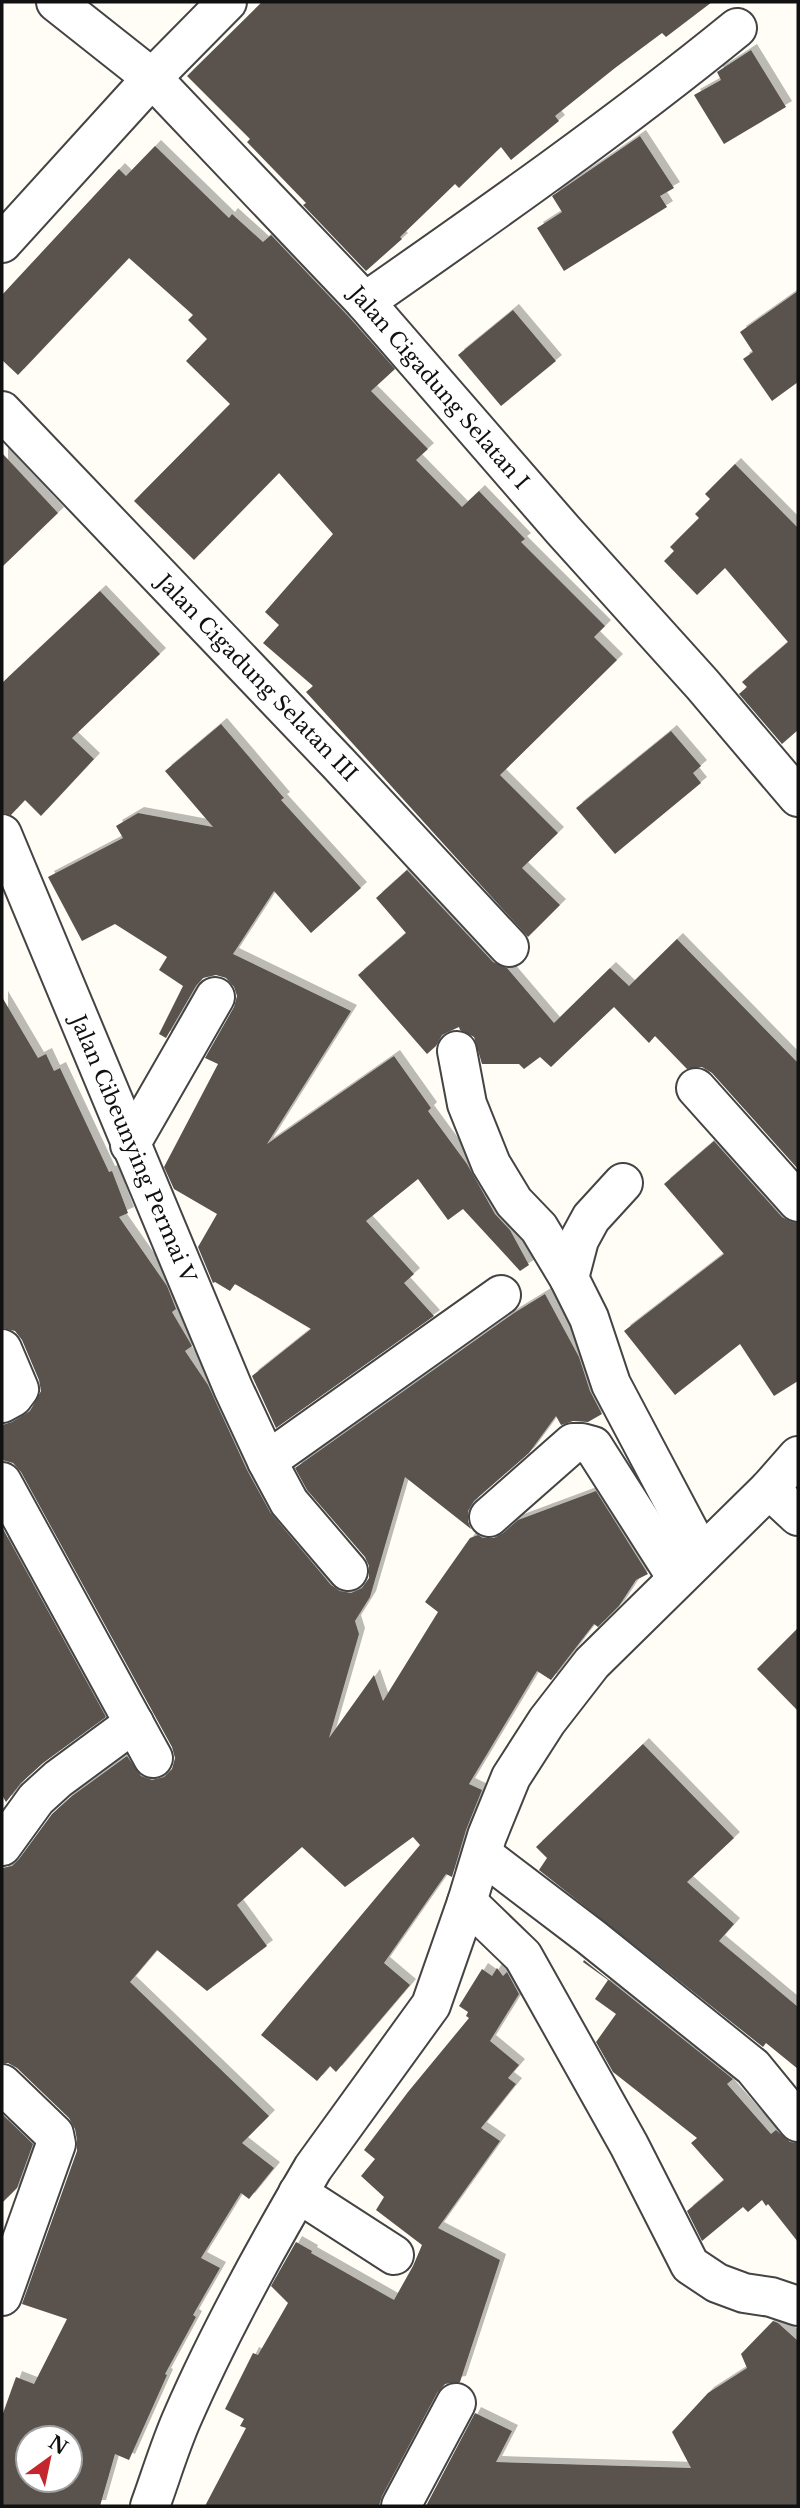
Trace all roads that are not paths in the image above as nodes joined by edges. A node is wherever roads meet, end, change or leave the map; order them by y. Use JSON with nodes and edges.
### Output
{"nodes":[{"id":1,"x":56,"y":2,"type":"edge"},
{"id":2,"x":227,"y":2,"type":"edge"},
{"id":3,"x":737,"y":28,"type":"dead end"},
{"id":4,"x":152,"y":78,"type":"junction"},
{"id":5,"x":2,"y":243,"type":"edge"},
{"id":6,"x":365,"y":302,"type":"junction"},
{"id":7,"x":2,"y":411,"type":"edge"},
{"id":8,"x":798,"y":797,"type":"edge"},
{"id":9,"x":2,"y":834,"type":"edge"},
{"id":10,"x":509,"y":947,"type":"dead end"},
{"id":11,"x":215,"y":996,"type":"dead end"},
{"id":12,"x":457,"y":1051,"type":"dead end"},
{"id":13,"x":696,"y":1088,"type":"dead end"},
{"id":14,"x":130,"y":1145,"type":"junction"},
{"id":15,"x":623,"y":1183,"type":"dead end"},
{"id":16,"x":798,"y":1202,"type":"edge"},
{"id":17,"x":569,"y":1278,"type":"junction"},
{"id":18,"x":502,"y":1295,"type":"dead end"},
{"id":19,"x":798,"y":1456,"type":"edge"},
{"id":20,"x":267,"y":1461,"type":"junction"},
{"id":21,"x":2,"y":1482,"type":"edge"},
{"id":22,"x":769,"y":1489,"type":"junction"},
{"id":23,"x":798,"y":1516,"type":"edge"},
{"id":24,"x":489,"y":1517,"type":"dead end"},
{"id":25,"x":689,"y":1566,"type":"junction"},
{"id":26,"x":348,"y":1571,"type":"dead end"},
{"id":27,"x":134,"y":1723,"type":"junction"},
{"id":28,"x":153,"y":1758,"type":"dead end"},
{"id":29,"x":2,"y":1846,"type":"edge"},
{"id":30,"x":482,"y":1854,"type":"junction"},
{"id":31,"x":467,"y":1902,"type":"junction"},
{"id":32,"x":2,"y":2084,"type":"edge"},
{"id":33,"x":798,"y":2122,"type":"edge"},
{"id":34,"x":298,"y":2193,"type":"junction"},
{"id":35,"x":394,"y":2255,"type":"dead end"},
{"id":36,"x":2,"y":2296,"type":"edge"},
{"id":37,"x":798,"y":2306,"type":"edge"},
{"id":38,"x":456,"y":2403,"type":"dead end"},
{"id":39,"x":150,"y":2506,"type":"edge"},
{"id":40,"x":401,"y":2506,"type":"edge"}],
"edges":[{"from":1,"to":4,"type":"street","name":"Jalan Cigadung Selatan I"},
{"from":2,"to":4,"type":"street"},
{"from":3,"to":6,"type":"street"},
{"from":4,"to":5,"type":"street"},
{"from":4,"to":6,"type":"street","name":"Jalan Cigadung Selatan I"},
{"from":6,"to":8,"type":"street","name":"Jalan Cigadung Selatan I"},
{"from":7,"to":10,"type":"street","name":"Jalan Cigadung Selatan III"},
{"from":9,"to":14,"type":"street","name":"Jalan Cibeunying Permai V"},
{"from":11,"to":14,"type":"street"},
{"from":12,"to":17,"type":"street"},
{"from":13,"to":16,"type":"street"},
{"from":14,"to":20,"type":"street","name":"Jalan Cibeunying Permai V"},
{"from":15,"to":17,"type":"street"},
{"from":17,"to":25,"type":"street"},
{"from":18,"to":20,"type":"street"},
{"from":19,"to":22,"type":"street"},
{"from":20,"to":26,"type":"street","name":"Jalan Cibeunying Permai V"},
{"from":21,"to":27,"type":"street"},
{"from":22,"to":23,"type":"street"},
{"from":22,"to":25,"type":"street"},
{"from":24,"to":25,"type":"street"},
{"from":25,"to":30,"type":"street"},
{"from":27,"to":28,"type":"street"},
{"from":27,"to":29,"type":"street"},
{"from":30,"to":31,"type":"street"},
{"from":30,"to":33,"type":"street"},
{"from":31,"to":34,"type":"street"},
{"from":31,"to":37,"type":"street"},
{"from":32,"to":36,"type":"street"},
{"from":34,"to":35,"type":"street"},
{"from":34,"to":39,"type":"street"},
{"from":38,"to":40,"type":"street"}]}
